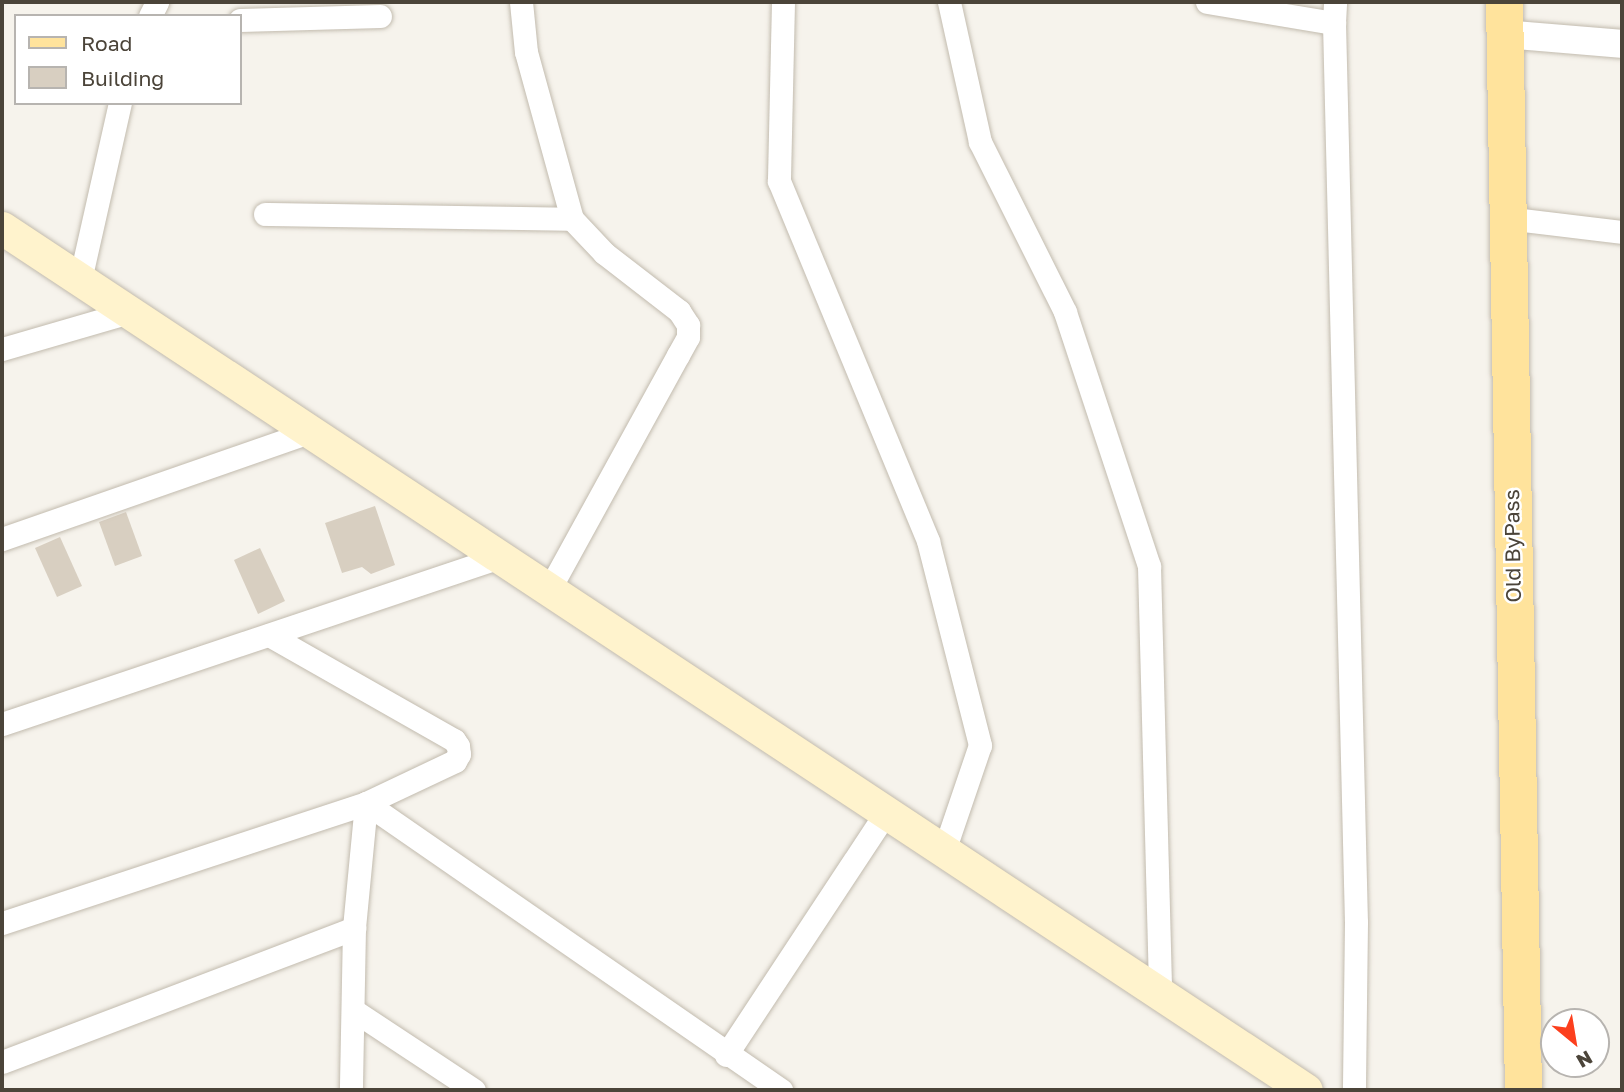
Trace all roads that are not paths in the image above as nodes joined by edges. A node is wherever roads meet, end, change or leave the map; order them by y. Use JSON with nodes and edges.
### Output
{"nodes":[{"id":1,"x":521,"y":2,"type":"edge"},
{"id":2,"x":783,"y":2,"type":"edge"},
{"id":3,"x":948,"y":2,"type":"edge"},
{"id":4,"x":1207,"y":2,"type":"edge"},
{"id":5,"x":1335,"y":12,"type":"edge"},
{"id":6,"x":380,"y":16,"type":"dead end"},
{"id":7,"x":1504,"y":18,"type":"edge"},
{"id":8,"x":242,"y":20,"type":"edge"},
{"id":9,"x":1622,"y":44,"type":"edge"},
{"id":10,"x":120,"y":105,"type":"edge"},
{"id":11,"x":265,"y":214,"type":"dead end"},
{"id":12,"x":1506,"y":218,"type":"junction"},
{"id":13,"x":572,"y":219,"type":"junction"},
{"id":14,"x":2,"y":228,"type":"edge"},
{"id":15,"x":1622,"y":232,"type":"edge"},
{"id":16,"x":80,"y":280,"type":"junction"},
{"id":17,"x":129,"y":312,"type":"junction"},
{"id":18,"x":2,"y":349,"type":"edge"},
{"id":19,"x":310,"y":432,"type":"junction"},
{"id":20,"x":2,"y":540,"type":"edge"},
{"id":21,"x":500,"y":557,"type":"junction"},
{"id":22,"x":549,"y":590,"type":"junction"},
{"id":23,"x":269,"y":635,"type":"junction"},
{"id":24,"x":2,"y":724,"type":"edge"},
{"id":25,"x":366,"y":803,"type":"junction"},
{"id":26,"x":886,"y":812,"type":"junction"},
{"id":27,"x":944,"y":851,"type":"junction"},
{"id":28,"x":2,"y":923,"type":"edge"},
{"id":29,"x":354,"y":928,"type":"junction"},
{"id":30,"x":1160,"y":993,"type":"junction"},
{"id":31,"x":353,"y":1010,"type":"junction"},
{"id":32,"x":726,"y":1055,"type":"junction"},
{"id":33,"x":2,"y":1062,"type":"edge"},
{"id":34,"x":351,"y":1090,"type":"edge"},
{"id":35,"x":474,"y":1090,"type":"edge"},
{"id":36,"x":781,"y":1090,"type":"edge"},
{"id":37,"x":1306,"y":1090,"type":"edge"},
{"id":38,"x":1354,"y":1090,"type":"edge"},
{"id":39,"x":1523,"y":1090,"type":"edge"}],
"edges":[{"from":1,"to":13,"type":"street"},
{"from":2,"to":27,"type":"street"},
{"from":3,"to":30,"type":"street"},
{"from":4,"to":5,"type":"street"},
{"from":5,"to":38,"type":"street"},
{"from":6,"to":8,"type":"street"},
{"from":7,"to":9,"type":"street"},
{"from":7,"to":12,"type":"main road","name":"Old ByPass"},
{"from":10,"to":16,"type":"street"},
{"from":11,"to":13,"type":"street"},
{"from":12,"to":15,"type":"street"},
{"from":12,"to":39,"type":"main road","name":"Old ByPass"},
{"from":13,"to":22,"type":"street"},
{"from":14,"to":16,"type":"main road"},
{"from":16,"to":17,"type":"main road"},
{"from":17,"to":18,"type":"street"},
{"from":17,"to":19,"type":"main road"},
{"from":19,"to":20,"type":"street"},
{"from":19,"to":21,"type":"main road"},
{"from":21,"to":22,"type":"main road"},
{"from":21,"to":23,"type":"street"},
{"from":22,"to":26,"type":"main road"},
{"from":23,"to":24,"type":"street"},
{"from":23,"to":25,"type":"street"},
{"from":25,"to":28,"type":"street"},
{"from":25,"to":29,"type":"street"},
{"from":25,"to":32,"type":"street"},
{"from":26,"to":27,"type":"main road"},
{"from":26,"to":32,"type":"street"},
{"from":27,"to":30,"type":"main road"},
{"from":29,"to":31,"type":"street"},
{"from":29,"to":33,"type":"street"},
{"from":30,"to":37,"type":"main road"},
{"from":31,"to":34,"type":"street"},
{"from":31,"to":35,"type":"street"},
{"from":32,"to":36,"type":"street"}]}
